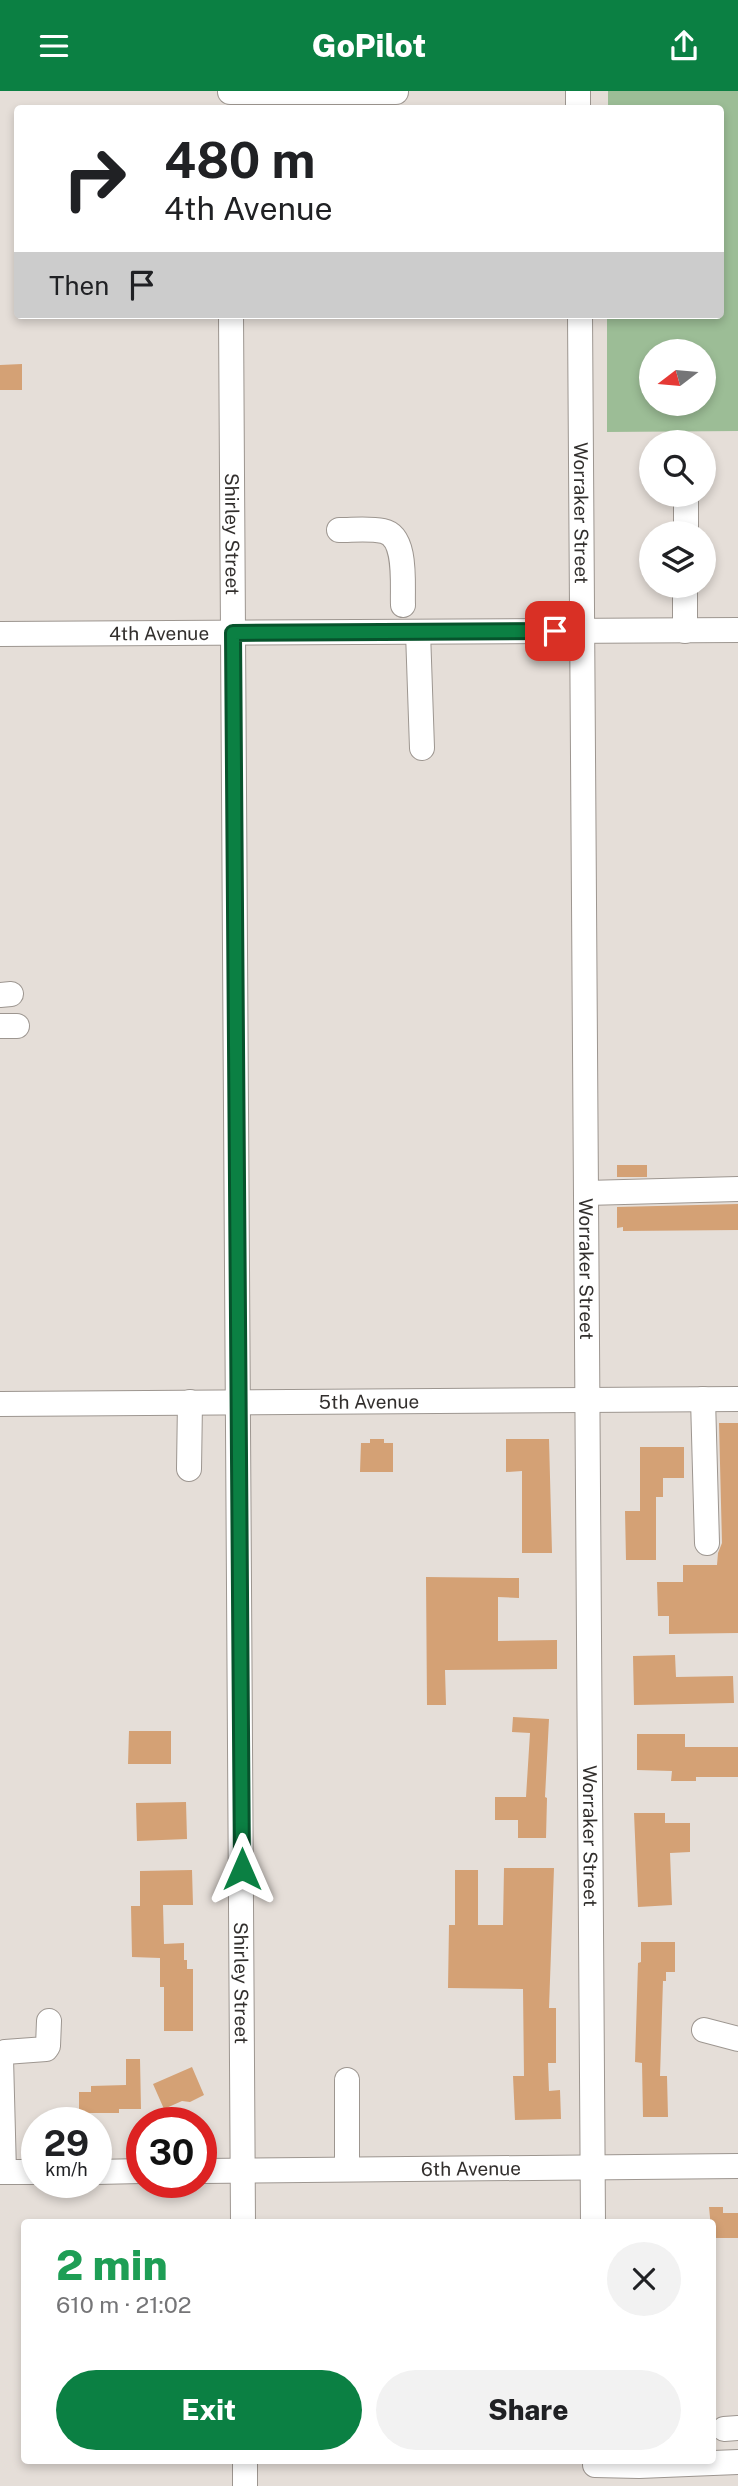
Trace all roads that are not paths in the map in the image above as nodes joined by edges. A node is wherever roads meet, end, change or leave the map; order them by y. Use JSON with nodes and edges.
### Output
{"nodes":[{"id":1,"x":396,"y":92,"type":"edge"},
{"id":2,"x":230,"y":97,"type":"edge"},
{"id":3,"x":231,"y":319,"type":"edge"},
{"id":4,"x":580,"y":319,"type":"edge"},
{"id":5,"x":339,"y":530,"type":"dead end"},
{"id":6,"x":685,"y":598,"type":"edge"},
{"id":7,"x":403,"y":605,"type":"dead end"},
{"id":8,"x":738,"y":630,"type":"edge"},
{"id":9,"x":583,"y":631,"type":"junction"},
{"id":10,"x":685,"y":631,"type":"junction"},
{"id":11,"x":418,"y":632,"type":"junction"},
{"id":12,"x":233,"y":633,"type":"junction"},
{"id":13,"x":0,"y":634,"type":"edge"},
{"id":14,"x":422,"y":748,"type":"dead end"},
{"id":15,"x":738,"y":1189,"type":"edge"},
{"id":16,"x":586,"y":1193,"type":"junction"},
{"id":17,"x":703,"y":1399,"type":"junction"},
{"id":18,"x":738,"y":1399,"type":"edge"},
{"id":19,"x":587,"y":1400,"type":"junction"},
{"id":20,"x":190,"y":1402,"type":"junction"},
{"id":21,"x":240,"y":1402,"type":"junction"},
{"id":22,"x":0,"y":1404,"type":"edge"},
{"id":23,"x":189,"y":1469,"type":"dead end"},
{"id":24,"x":707,"y":1543,"type":"dead end"},
{"id":25,"x":49,"y":2021,"type":"dead end"},
{"id":26,"x":704,"y":2030,"type":"dead end"},
{"id":27,"x":738,"y":2039,"type":"edge"},
{"id":28,"x":347,"y":2080,"type":"dead end"},
{"id":29,"x":593,"y":2166,"type":"junction"},
{"id":30,"x":738,"y":2166,"type":"edge"},
{"id":31,"x":347,"y":2169,"type":"junction"},
{"id":32,"x":217,"y":2171,"type":"edge"},
{"id":33,"x":243,"y":2171,"type":"junction"},
{"id":34,"x":2,"y":2172,"type":"edge"},
{"id":35,"x":21,"y":2172,"type":"edge"},
{"id":36,"x":243,"y":2219,"type":"edge"},
{"id":37,"x":593,"y":2219,"type":"edge"},
{"id":38,"x":738,"y":2462,"type":"edge"},
{"id":39,"x":716,"y":2463,"type":"edge"},
{"id":40,"x":245,"y":2464,"type":"edge"},
{"id":41,"x":688,"y":2464,"type":"edge"},
{"id":42,"x":595,"y":2470,"type":"edge"},
{"id":43,"x":245,"y":2486,"type":"edge"}],
"edges":[{"from":1,"to":2,"type":"street"},
{"from":3,"to":12,"type":"street","name":"Shirley Street"},
{"from":4,"to":9,"type":"street","name":"Worraker Street"},
{"from":5,"to":7,"type":"street"},
{"from":6,"to":10,"type":"street"},
{"from":8,"to":10,"type":"street","name":"4th Avenue"},
{"from":9,"to":10,"type":"street","name":"4th Avenue"},
{"from":9,"to":11,"type":"street","name":"4th Avenue"},
{"from":9,"to":16,"type":"street","name":"Worraker Street"},
{"from":11,"to":12,"type":"street","name":"4th Avenue"},
{"from":11,"to":14,"type":"street"},
{"from":12,"to":13,"type":"street","name":"4th Avenue"},
{"from":12,"to":21,"type":"street","name":"Shirley Street"},
{"from":15,"to":16,"type":"street"},
{"from":16,"to":19,"type":"street","name":"Worraker Street"},
{"from":17,"to":18,"type":"street","name":"5th Avenue"},
{"from":17,"to":19,"type":"street","name":"5th Avenue"},
{"from":17,"to":24,"type":"street"},
{"from":19,"to":21,"type":"street","name":"5th Avenue"},
{"from":19,"to":29,"type":"street","name":"Worraker Street"},
{"from":20,"to":21,"type":"street","name":"5th Avenue"},
{"from":20,"to":22,"type":"street","name":"5th Avenue"},
{"from":20,"to":23,"type":"street"},
{"from":21,"to":33,"type":"street","name":"Shirley Street"},
{"from":25,"to":34,"type":"street"},
{"from":26,"to":27,"type":"street"},
{"from":28,"to":31,"type":"street"},
{"from":29,"to":30,"type":"street","name":"6th Avenue"},
{"from":29,"to":31,"type":"street","name":"6th Avenue"},
{"from":29,"to":37,"type":"street","name":"Worraker Street"},
{"from":31,"to":33,"type":"street","name":"6th Avenue"},
{"from":32,"to":33,"type":"street","name":"6th Avenue"},
{"from":33,"to":36,"type":"street","name":"Shirley Street"},
{"from":34,"to":35,"type":"street"},
{"from":38,"to":39,"type":"street"},
{"from":40,"to":43,"type":"street"},
{"from":41,"to":42,"type":"street"}]}
